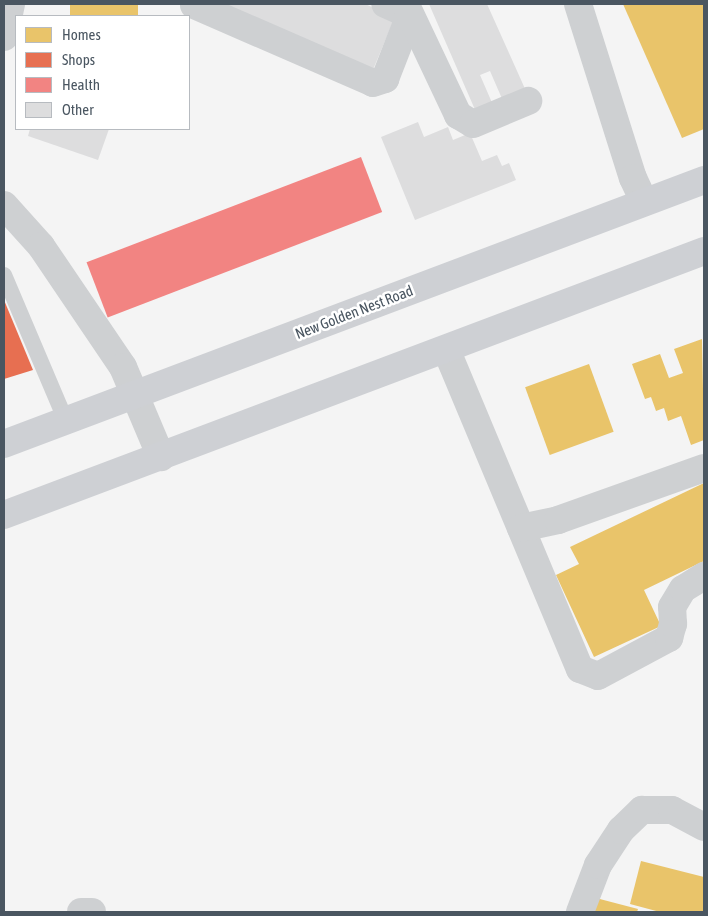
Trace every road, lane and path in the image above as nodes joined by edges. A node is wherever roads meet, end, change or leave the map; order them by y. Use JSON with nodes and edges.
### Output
{"nodes":[{"id":1,"x":11,"y":4,"type":"edge"},
{"id":2,"x":385,"y":4,"type":"edge"},
{"id":3,"x":578,"y":4,"type":"edge"},
{"id":4,"x":194,"y":5,"type":"edge"},
{"id":5,"x":408,"y":9,"type":"edge"},
{"id":6,"x":4,"y":34,"type":"edge"},
{"id":7,"x":528,"y":101,"type":"dead end"},
{"id":8,"x":704,"y":180,"type":"edge"},
{"id":9,"x":644,"y":202,"type":"junction"},
{"id":10,"x":4,"y":205,"type":"edge"},
{"id":11,"x":704,"y":251,"type":"edge"},
{"id":12,"x":4,"y":275,"type":"edge"},
{"id":13,"x":446,"y":349,"type":"junction"},
{"id":14,"x":134,"y":396,"type":"junction"},
{"id":15,"x":66,"y":421,"type":"junction"},
{"id":16,"x":4,"y":444,"type":"edge"},
{"id":17,"x":161,"y":457,"type":"junction"},
{"id":18,"x":704,"y":468,"type":"edge"},
{"id":19,"x":4,"y":515,"type":"edge"},
{"id":20,"x":521,"y":528,"type":"junction"},
{"id":21,"x":704,"y":576,"type":"edge"},
{"id":22,"x":704,"y":827,"type":"edge"},
{"id":23,"x":81,"y":912,"type":"edge"},
{"id":24,"x":92,"y":912,"type":"edge"},
{"id":25,"x":580,"y":912,"type":"edge"}],
"edges":[{"from":1,"to":6,"type":"street"},
{"from":2,"to":5,"type":"street"},
{"from":3,"to":9,"type":"street"},
{"from":4,"to":5,"type":"street"},
{"from":5,"to":7,"type":"street"},
{"from":8,"to":9,"type":"main road","name":"New Golden Nest Road"},
{"from":9,"to":14,"type":"main road","name":"New Golden Nest Road"},
{"from":10,"to":14,"type":"street"},
{"from":11,"to":13,"type":"main road"},
{"from":12,"to":15,"type":"lane"},
{"from":13,"to":17,"type":"main road"},
{"from":13,"to":20,"type":"street"},
{"from":14,"to":15,"type":"main road","name":"New Golden Nest Road"},
{"from":14,"to":17,"type":"street"},
{"from":15,"to":16,"type":"main road","name":"New Golden Nest Road"},
{"from":17,"to":19,"type":"main road"},
{"from":18,"to":20,"type":"street"},
{"from":20,"to":21,"type":"street"},
{"from":22,"to":25,"type":"street"},
{"from":23,"to":24,"type":"street"}]}
